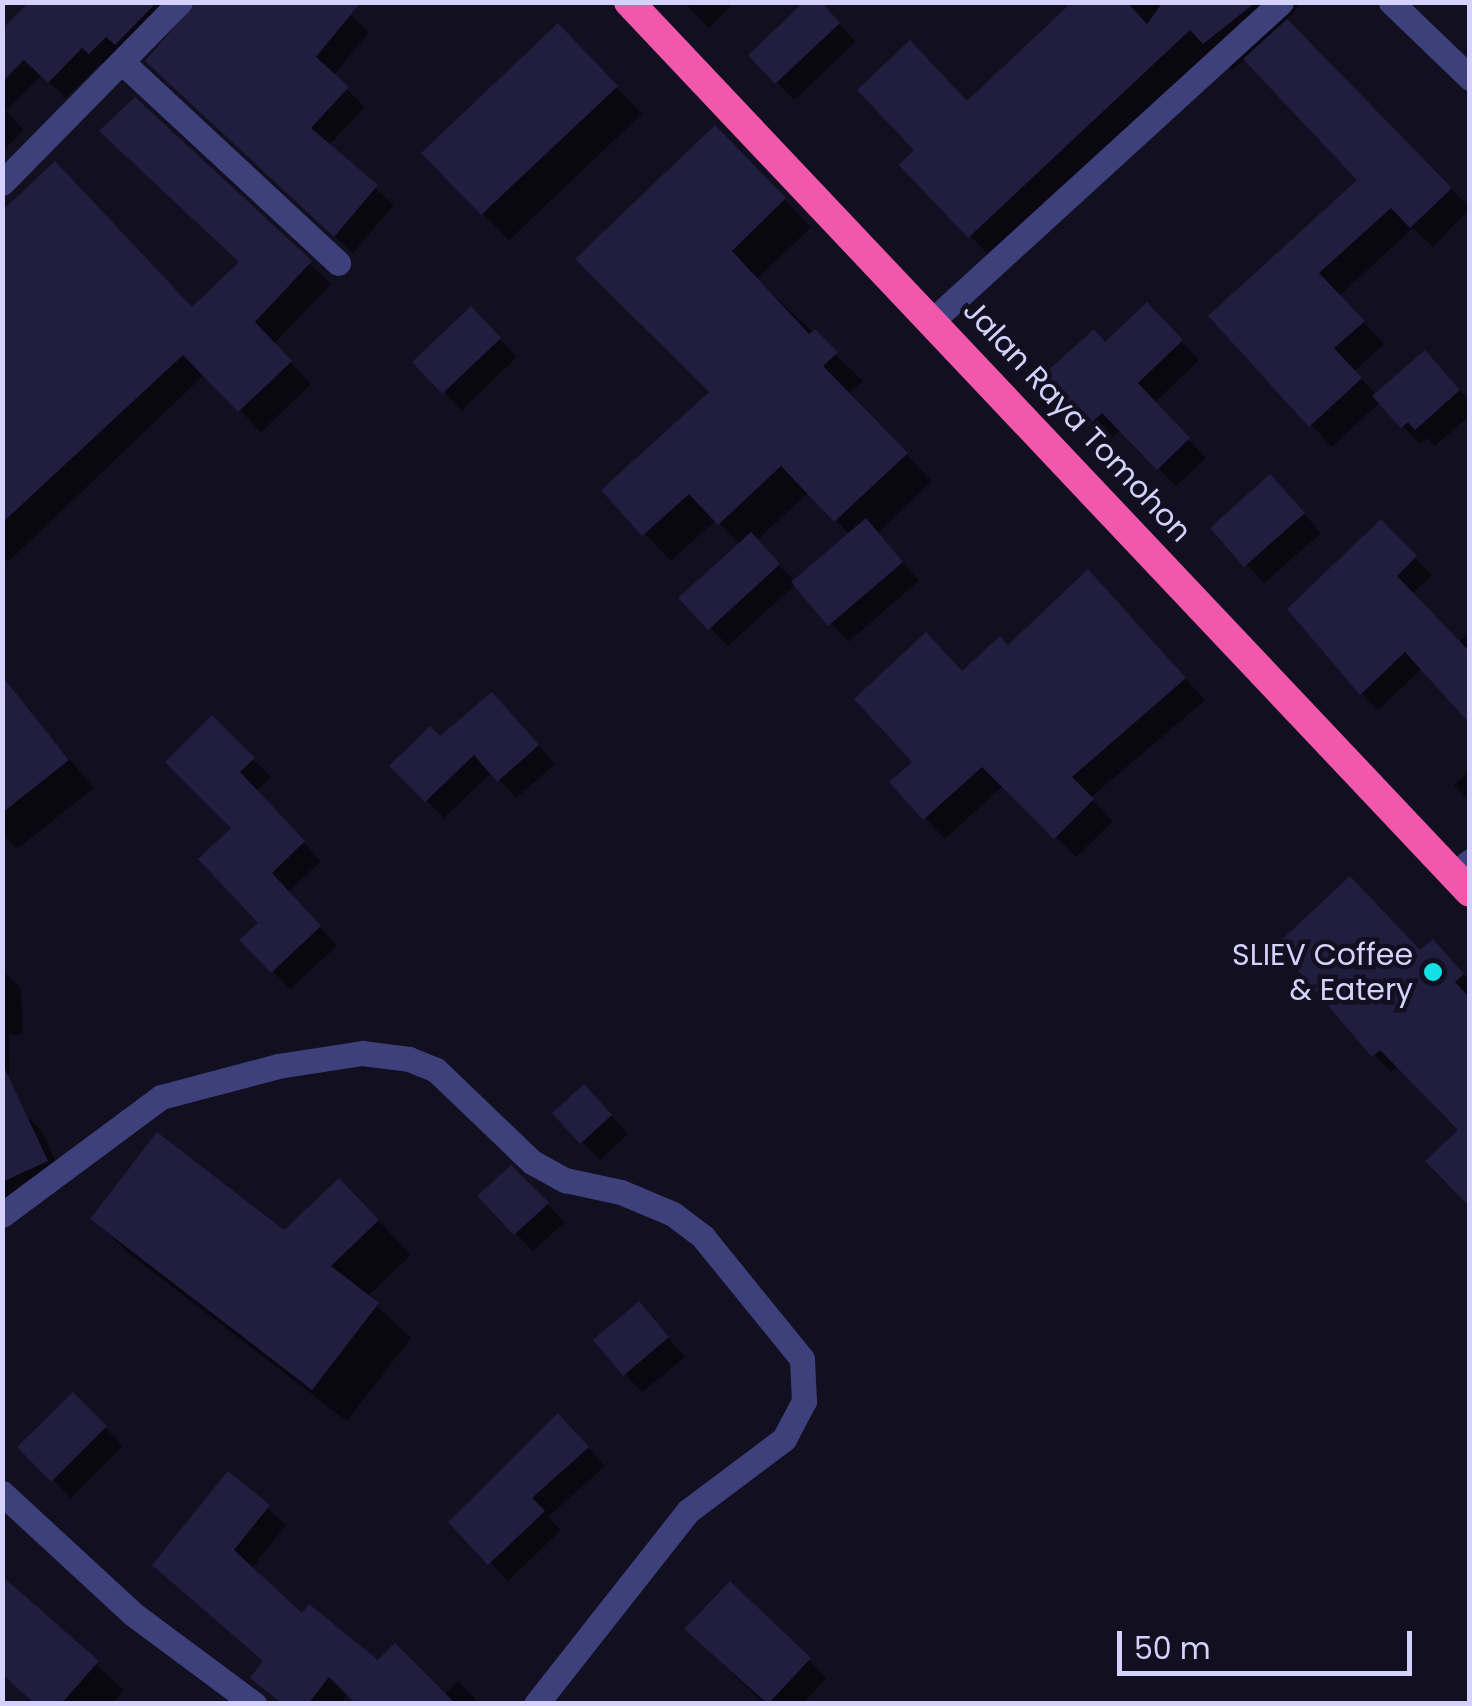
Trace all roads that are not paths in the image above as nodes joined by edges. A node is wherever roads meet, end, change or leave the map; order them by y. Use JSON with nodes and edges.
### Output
{"nodes":[{"id":1,"x":180,"y":2,"type":"edge"},
{"id":2,"x":629,"y":2,"type":"edge"},
{"id":3,"x":1282,"y":2,"type":"edge"},
{"id":4,"x":1391,"y":2,"type":"edge"},
{"id":5,"x":122,"y":62,"type":"junction"},
{"id":6,"x":1470,"y":78,"type":"edge"},
{"id":7,"x":2,"y":183,"type":"edge"},
{"id":8,"x":338,"y":264,"type":"dead end"},
{"id":9,"x":934,"y":320,"type":"junction"},
{"id":10,"x":1464,"y":876,"type":"edge"},
{"id":11,"x":2,"y":1215,"type":"edge"},
{"id":12,"x":2,"y":1493,"type":"edge"},
{"id":13,"x":254,"y":1704,"type":"edge"},
{"id":14,"x":536,"y":1704,"type":"edge"}],
"edges":[{"from":1,"to":5,"type":"street"},
{"from":2,"to":9,"type":"highway","name":"Jalan Raya Tomohon"},
{"from":3,"to":9,"type":"street"},
{"from":4,"to":6,"type":"street"},
{"from":5,"to":7,"type":"street"},
{"from":5,"to":8,"type":"street"},
{"from":9,"to":10,"type":"highway","name":"Jalan Raya Tomohon"},
{"from":11,"to":14,"type":"street"},
{"from":12,"to":13,"type":"street"}]}
